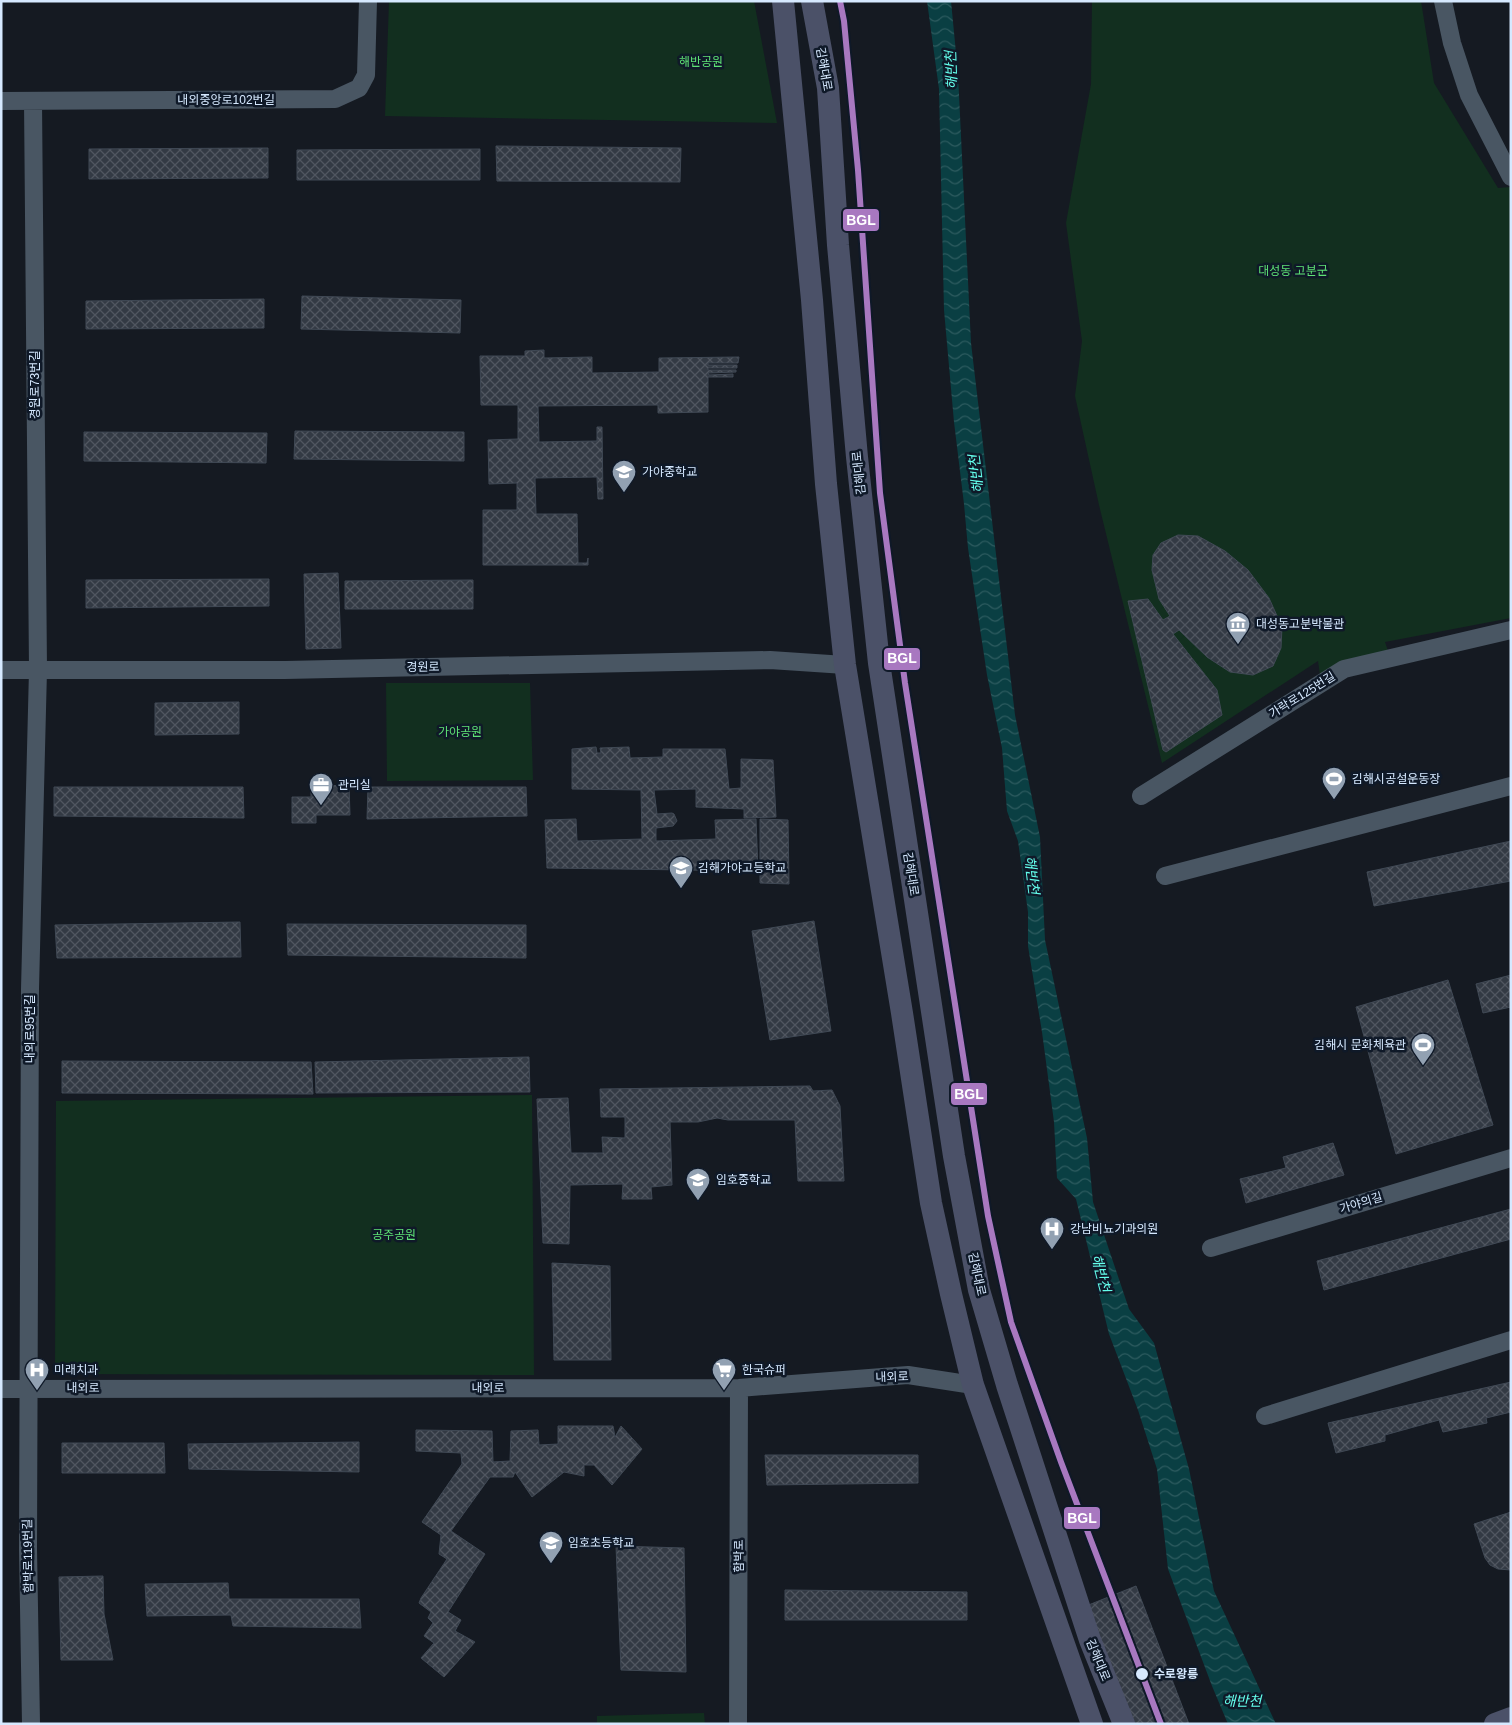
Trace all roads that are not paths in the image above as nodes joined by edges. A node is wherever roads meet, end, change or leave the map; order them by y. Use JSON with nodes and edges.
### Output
{"nodes":[{"id":1,"x":368,"y":1,"type":"edge"},
{"id":2,"x":783,"y":1,"type":"edge"},
{"id":3,"x":812,"y":1,"type":"edge"},
{"id":4,"x":1443,"y":1,"type":"edge"},
{"id":5,"x":33,"y":100,"type":"junction"},
{"id":6,"x":1,"y":101,"type":"edge"},
{"id":7,"x":1511,"y":177,"type":"edge"},
{"id":8,"x":1511,"y":630,"type":"edge"},
{"id":9,"x":845,"y":665,"type":"junction"},
{"id":10,"x":1,"y":670,"type":"edge"},
{"id":11,"x":38,"y":670,"type":"junction"},
{"id":12,"x":1511,"y":786,"type":"edge"},
{"id":13,"x":1141,"y":796,"type":"dead end"},
{"id":14,"x":1164,"y":876,"type":"dead end"},
{"id":15,"x":1511,"y":1158,"type":"edge"},
{"id":16,"x":1211,"y":1248,"type":"dead end"},
{"id":17,"x":1511,"y":1340,"type":"edge"},
{"id":18,"x":972,"y":1385,"type":"junction"},
{"id":19,"x":28,"y":1388,"type":"junction"},
{"id":20,"x":739,"y":1388,"type":"junction"},
{"id":21,"x":1,"y":1389,"type":"edge"},
{"id":22,"x":1265,"y":1416,"type":"dead end"},
{"id":23,"x":1511,"y":1712,"type":"edge"},
{"id":24,"x":1511,"y":1718,"type":"edge"},
{"id":25,"x":31,"y":1724,"type":"edge"},
{"id":26,"x":738,"y":1724,"type":"edge"},
{"id":27,"x":1092,"y":1724,"type":"edge"},
{"id":28,"x":1124,"y":1724,"type":"edge"},
{"id":29,"x":1494,"y":1724,"type":"edge"}],
"edges":[{"from":1,"to":5,"type":"street","name":"내외중앙로102번길"},
{"from":2,"to":9,"type":"main road"},
{"from":3,"to":28,"type":"main road","name":"김해대로"},
{"from":4,"to":7,"type":"street"},
{"from":5,"to":6,"type":"street","name":"내외중앙로102번길"},
{"from":5,"to":11,"type":"street","name":"경원로73번길"},
{"from":8,"to":13,"type":"street","name":"가락로125번길"},
{"from":9,"to":11,"type":"street","name":"경원로"},
{"from":9,"to":18,"type":"main road"},
{"from":10,"to":11,"type":"street","name":"경원로"},
{"from":11,"to":19,"type":"street","name":"내외로95번길"},
{"from":12,"to":14,"type":"street"},
{"from":15,"to":16,"type":"street","name":"가야의길"},
{"from":17,"to":22,"type":"street"},
{"from":18,"to":20,"type":"street","name":"내외로"},
{"from":18,"to":27,"type":"main road"},
{"from":19,"to":20,"type":"street","name":"내외로"},
{"from":19,"to":21,"type":"street","name":"내외로"},
{"from":19,"to":25,"type":"street","name":"함박로119번길"},
{"from":20,"to":26,"type":"street","name":"함박로"},
{"from":23,"to":29,"type":"street"},
{"from":24,"to":29,"type":"main road"}]}
